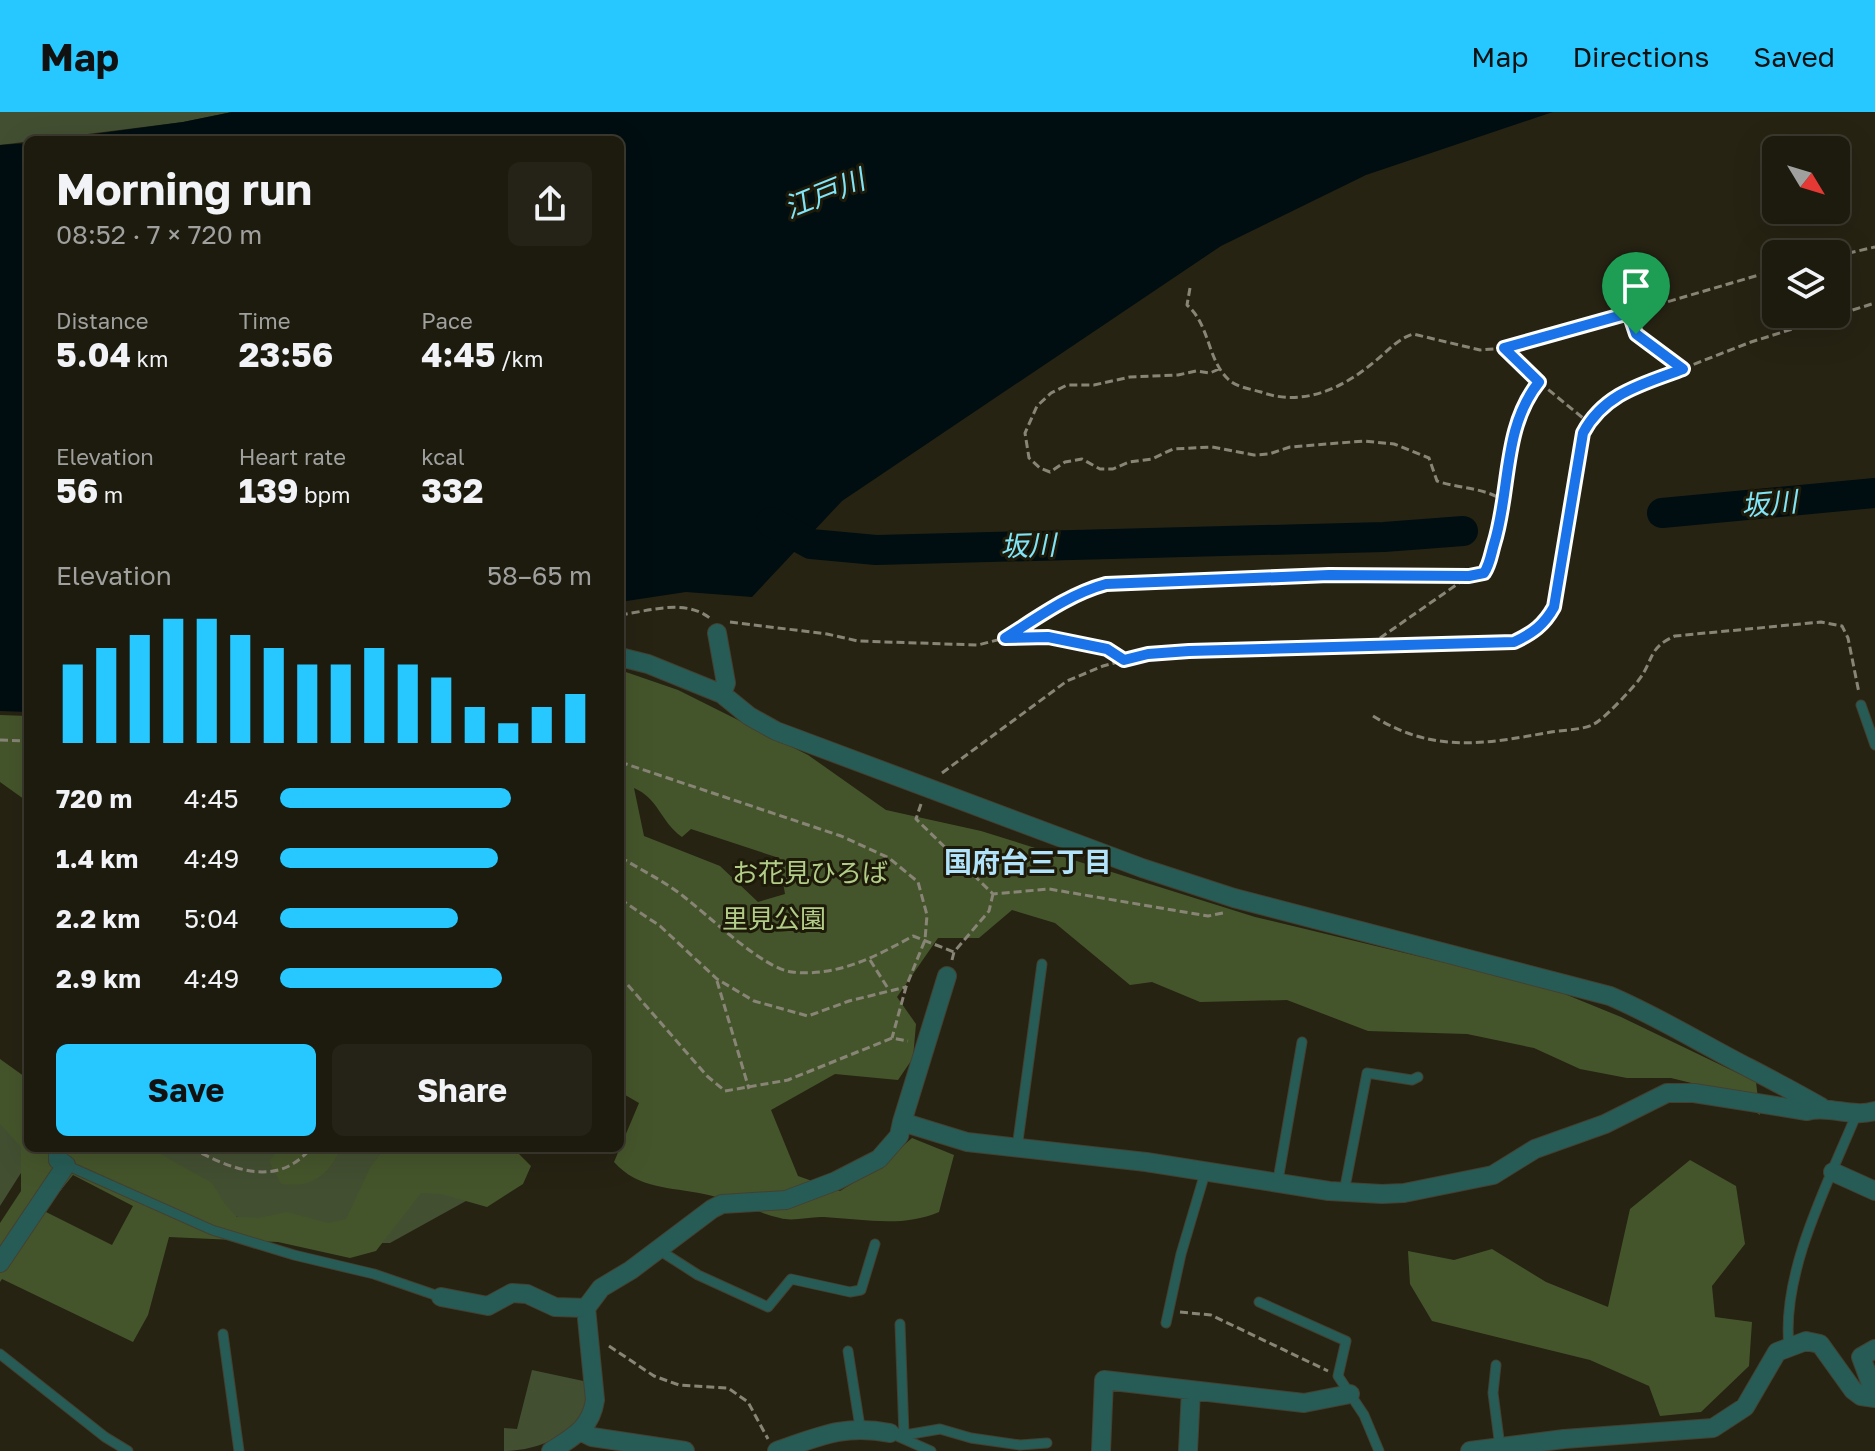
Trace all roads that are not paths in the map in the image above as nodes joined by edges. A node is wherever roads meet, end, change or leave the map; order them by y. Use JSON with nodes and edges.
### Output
{"nodes":[{"id":1,"x":716,"y":628,"type":"road end"},
{"id":2,"x":624,"y":658,"type":"edge"},
{"id":3,"x":722,"y":694,"type":"junction"},
{"id":4,"x":1861,"y":705,"type":"road end"},
{"id":5,"x":1875,"y":745,"type":"edge"},
{"id":6,"x":1042,"y":964,"type":"dead end"},
{"id":7,"x":947,"y":976,"type":"dead end"},
{"id":8,"x":1302,"y":1042,"type":"dead end"},
{"id":9,"x":1418,"y":1077,"type":"dead end"},
{"id":10,"x":1821,"y":1107,"type":"junction"},
{"id":11,"x":1866,"y":1112,"type":"edge"},
{"id":12,"x":902,"y":1122,"type":"junction"},
{"id":13,"x":1017,"y":1148,"type":"junction"},
{"id":14,"x":62,"y":1156,"type":"edge"},
{"id":15,"x":1833,"y":1172,"type":"junction"},
{"id":16,"x":1205,"y":1173,"type":"junction"},
{"id":17,"x":1278,"y":1180,"type":"junction"},
{"id":18,"x":1875,"y":1191,"type":"edge"},
{"id":19,"x":1344,"y":1192,"type":"junction"},
{"id":20,"x":875,"y":1244,"type":"dead end"},
{"id":21,"x":659,"y":1250,"type":"junction"},
{"id":22,"x":0,"y":1263,"type":"edge"},
{"id":23,"x":441,"y":1297,"type":"joint"},
{"id":24,"x":1259,"y":1302,"type":"dead end"},
{"id":25,"x":586,"y":1308,"type":"junction"},
{"id":26,"x":1166,"y":1323,"type":"dead end"},
{"id":27,"x":900,"y":1324,"type":"dead end"},
{"id":28,"x":223,"y":1334,"type":"dead end"},
{"id":29,"x":1789,"y":1346,"type":"junction"},
{"id":30,"x":1875,"y":1349,"type":"edge"},
{"id":31,"x":848,"y":1351,"type":"dead end"},
{"id":32,"x":0,"y":1354,"type":"edge"},
{"id":33,"x":1496,"y":1365,"type":"dead end"},
{"id":34,"x":1191,"y":1390,"type":"junction"},
{"id":35,"x":1350,"y":1394,"type":"junction"},
{"id":36,"x":1875,"y":1397,"type":"edge"},
{"id":37,"x":860,"y":1427,"type":"junction"},
{"id":38,"x":582,"y":1432,"type":"junction"},
{"id":39,"x":897,"y":1434,"type":"junction"},
{"id":40,"x":1047,"y":1443,"type":"dead end"},
{"id":41,"x":773,"y":1445,"type":"edge"},
{"id":42,"x":1500,"y":1447,"type":"junction"},
{"id":43,"x":128,"y":1451,"type":"edge"},
{"id":44,"x":239,"y":1451,"type":"edge"},
{"id":45,"x":551,"y":1451,"type":"edge"},
{"id":46,"x":685,"y":1451,"type":"edge"},
{"id":47,"x":931,"y":1451,"type":"edge"},
{"id":48,"x":1101,"y":1451,"type":"edge"},
{"id":49,"x":1188,"y":1451,"type":"edge"},
{"id":50,"x":1379,"y":1451,"type":"edge"},
{"id":51,"x":1470,"y":1451,"type":"edge"}],
"edges":[{"from":1,"to":3,"type":"street"},
{"from":2,"to":3,"type":"street"},
{"from":3,"to":10,"type":"street"},
{"from":4,"to":5,"type":"lane"},
{"from":6,"to":13,"type":"lane"},
{"from":7,"to":12,"type":"street"},
{"from":8,"to":17,"type":"lane"},
{"from":9,"to":19,"type":"lane"},
{"from":10,"to":11,"type":"street"},
{"from":10,"to":19,"type":"street"},
{"from":11,"to":15,"type":"lane"},
{"from":12,"to":13,"type":"street"},
{"from":12,"to":21,"type":"street"},
{"from":13,"to":16,"type":"street"},
{"from":14,"to":22,"type":"street"},
{"from":14,"to":23,"type":"lane"},
{"from":15,"to":18,"type":"street"},
{"from":15,"to":29,"type":"lane"},
{"from":16,"to":17,"type":"street"},
{"from":16,"to":26,"type":"lane"},
{"from":17,"to":19,"type":"street"},
{"from":20,"to":21,"type":"lane"},
{"from":21,"to":25,"type":"street"},
{"from":23,"to":25,"type":"street"},
{"from":24,"to":35,"type":"lane"},
{"from":25,"to":38,"type":"street"},
{"from":27,"to":39,"type":"lane"},
{"from":28,"to":44,"type":"lane"},
{"from":29,"to":36,"type":"street"},
{"from":29,"to":42,"type":"street"},
{"from":30,"to":36,"type":"street"},
{"from":31,"to":37,"type":"lane"},
{"from":32,"to":43,"type":"lane"},
{"from":33,"to":42,"type":"lane"},
{"from":34,"to":35,"type":"street"},
{"from":34,"to":48,"type":"street"},
{"from":34,"to":49,"type":"street"},
{"from":35,"to":50,"type":"lane"},
{"from":37,"to":39,"type":"street"},
{"from":37,"to":41,"type":"street"},
{"from":38,"to":45,"type":"street"},
{"from":38,"to":46,"type":"street"},
{"from":39,"to":40,"type":"lane"},
{"from":39,"to":47,"type":"lane"},
{"from":42,"to":51,"type":"street"}]}
